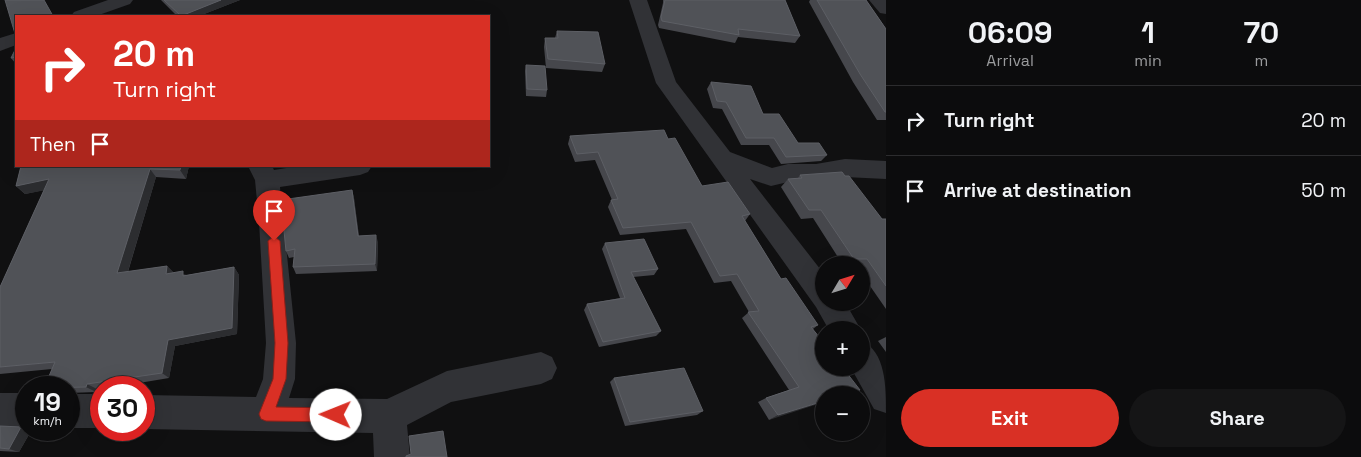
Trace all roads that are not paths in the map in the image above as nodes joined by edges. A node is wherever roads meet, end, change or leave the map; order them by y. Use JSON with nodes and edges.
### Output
{"nodes":[{"id":1,"x":124,"y":0,"type":"edge"},
{"id":2,"x":638,"y":0,"type":"edge"},
{"id":3,"x":878,"y":0,"type":"edge"},
{"id":4,"x":886,"y":9,"type":"edge"},
{"id":5,"x":83,"y":15,"type":"edge"},
{"id":6,"x":15,"y":39,"type":"edge"},
{"id":7,"x":0,"y":45,"type":"edge"},
{"id":8,"x":722,"y":158,"type":"junction"},
{"id":9,"x":346,"y":167,"type":"edge"},
{"id":10,"x":886,"y":170,"type":"edge"},
{"id":11,"x":263,"y":173,"type":"edge"},
{"id":12,"x":815,"y":285,"type":"edge"},
{"id":13,"x":541,"y":368,"type":"dead end"},
{"id":14,"x":870,"y":370,"type":"edge"},
{"id":15,"x":886,"y":397,"type":"edge"},
{"id":16,"x":0,"y":410,"type":"edge"},
{"id":17,"x":15,"y":410,"type":"edge"},
{"id":18,"x":155,"y":412,"type":"edge"},
{"id":19,"x":266,"y":414,"type":"junction"},
{"id":20,"x":389,"y":416,"type":"junction"},
{"id":21,"x":392,"y":457,"type":"edge"}],
"edges":[{"from":1,"to":5,"type":"street"},
{"from":2,"to":8,"type":"street"},
{"from":3,"to":4,"type":"street"},
{"from":6,"to":7,"type":"street"},
{"from":8,"to":10,"type":"street"},
{"from":8,"to":12,"type":"street"},
{"from":9,"to":11,"type":"street"},
{"from":11,"to":19,"type":"street"},
{"from":13,"to":20,"type":"street"},
{"from":14,"to":15,"type":"street"},
{"from":16,"to":17,"type":"street"},
{"from":18,"to":19,"type":"street"},
{"from":19,"to":20,"type":"street"},
{"from":20,"to":21,"type":"street"}]}
